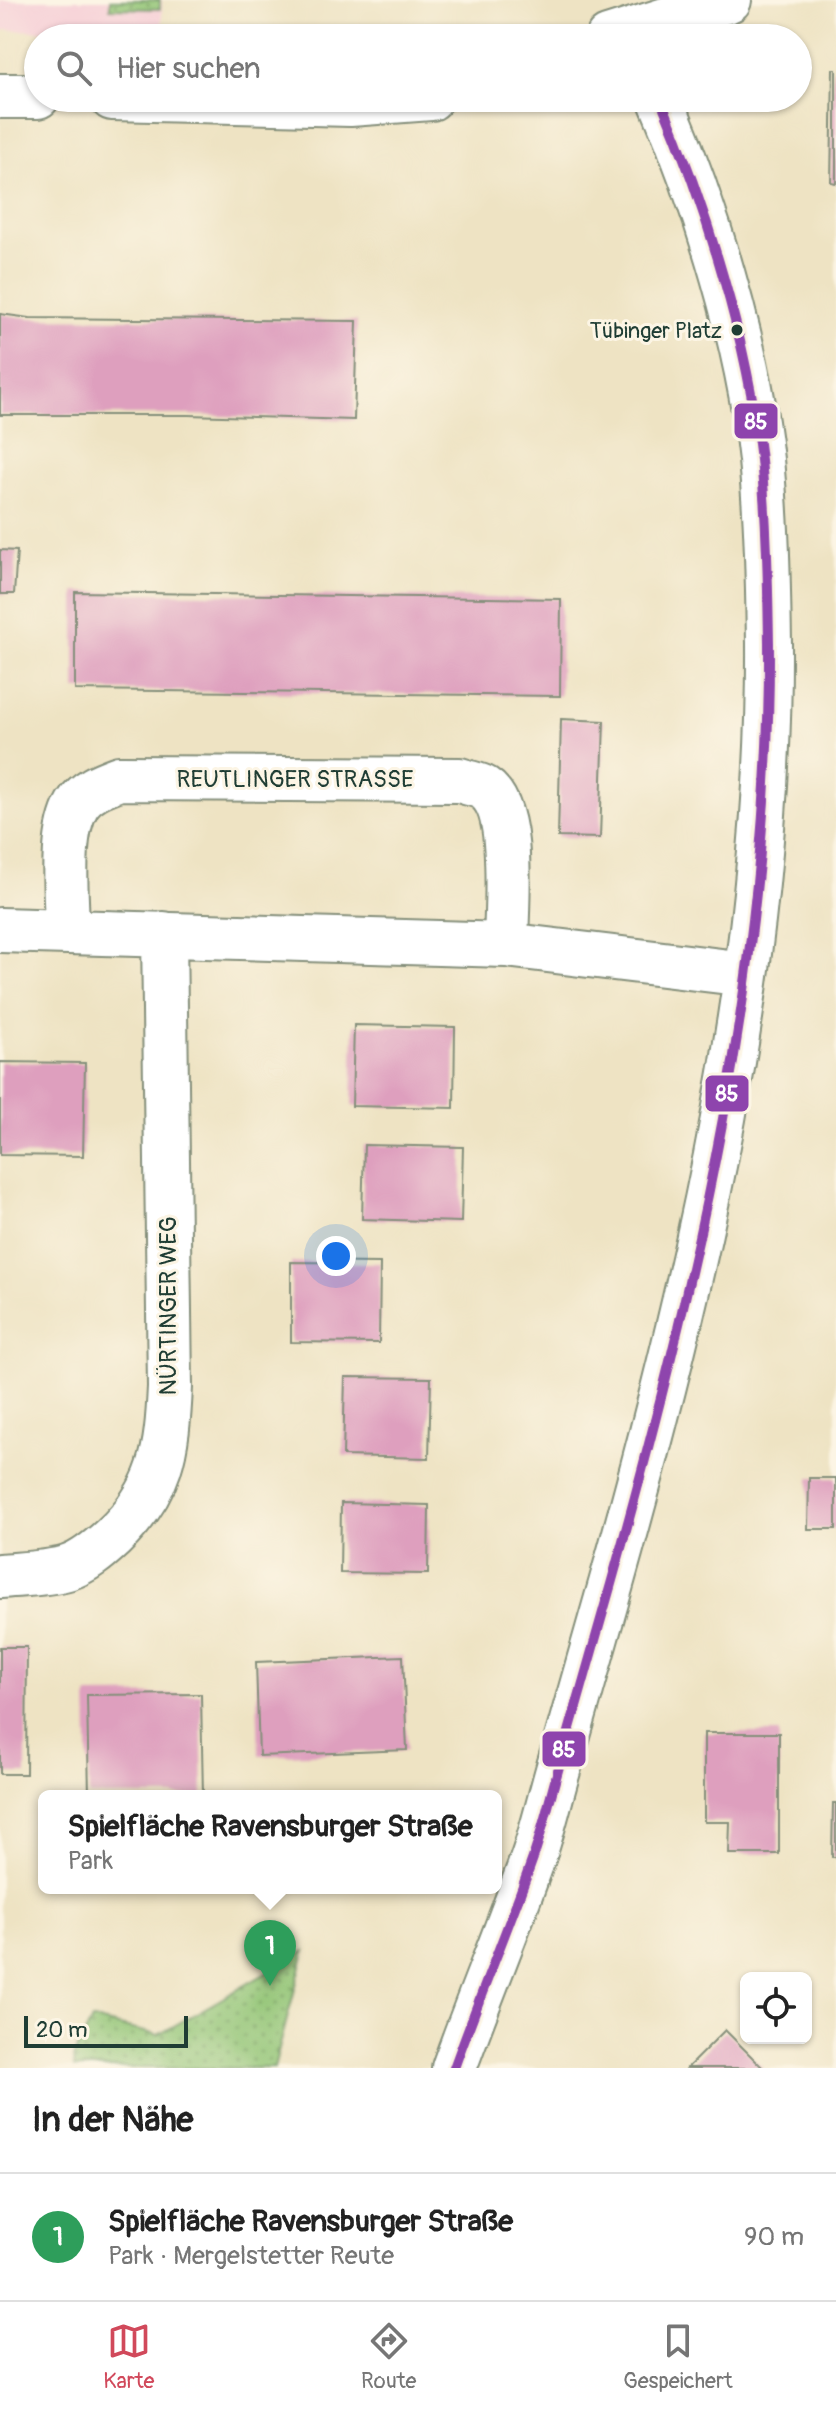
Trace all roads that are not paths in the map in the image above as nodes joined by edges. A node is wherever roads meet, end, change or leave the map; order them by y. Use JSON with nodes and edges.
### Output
{"nodes":[{"id":1,"x":729,"y":0,"type":"edge"},
{"id":2,"x":630,"y":24,"type":"edge"},
{"id":3,"x":0,"y":96,"type":"edge"},
{"id":4,"x":24,"y":96,"type":"edge"},
{"id":5,"x":665,"y":112,"type":"edge"},
{"id":6,"x":0,"y":930,"type":"edge"},
{"id":7,"x":67,"y":932,"type":"junction"},
{"id":8,"x":164,"y":934,"type":"junction"},
{"id":9,"x":506,"y":945,"type":"junction"},
{"id":10,"x":746,"y":974,"type":"junction"},
{"id":11,"x":0,"y":1576,"type":"edge"},
{"id":12,"x":454,"y":2068,"type":"edge"}],
"edges":[{"from":1,"to":2,"type":"street"},
{"from":3,"to":4,"type":"street"},
{"from":5,"to":10,"type":"street"},
{"from":6,"to":7,"type":"street"},
{"from":7,"to":8,"type":"street"},
{"from":7,"to":9,"type":"street","name":"REUTLINGER STRASSE"},
{"from":8,"to":9,"type":"street"},
{"from":8,"to":11,"type":"street","name":"NÜRTINGER WEG"},
{"from":9,"to":10,"type":"street"},
{"from":10,"to":12,"type":"street"}]}
